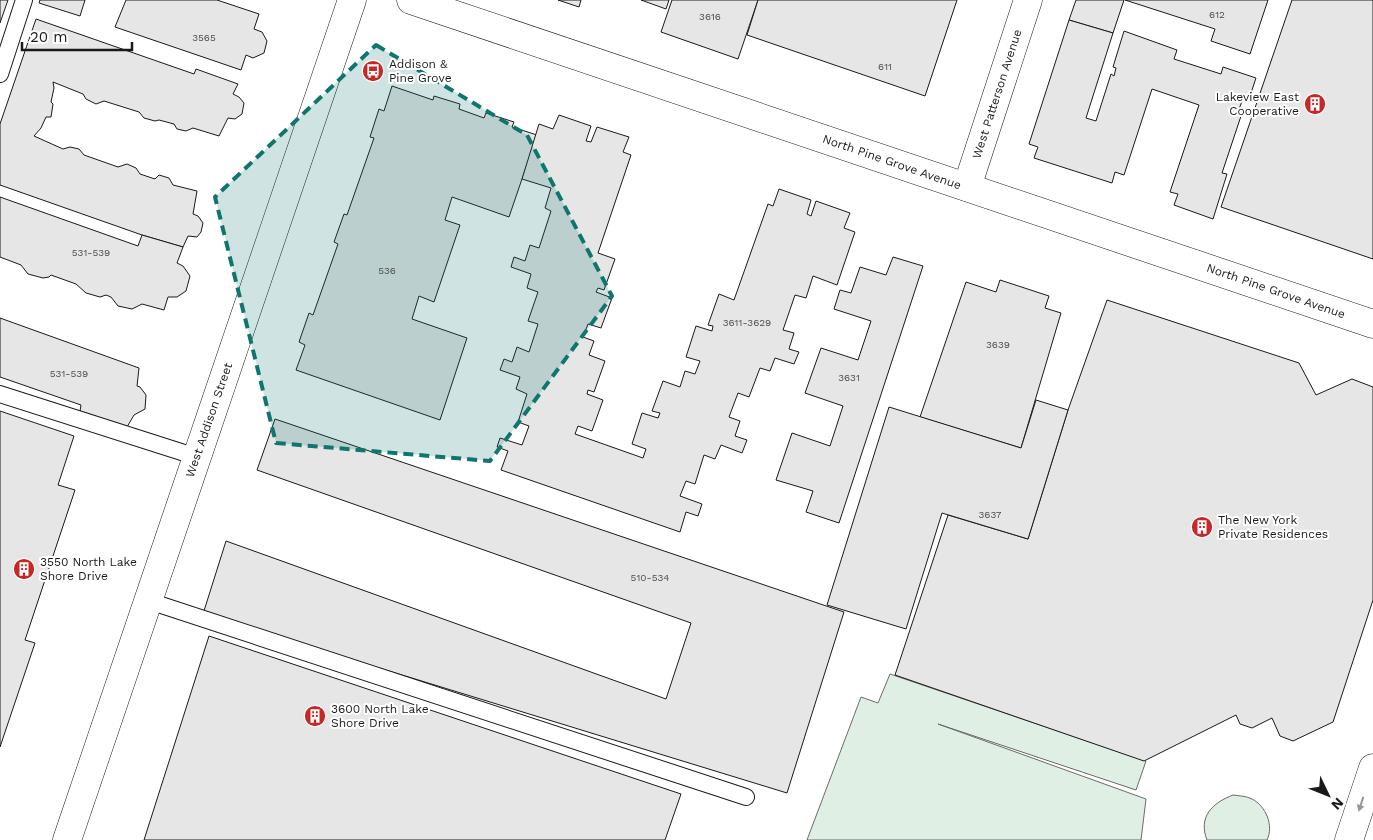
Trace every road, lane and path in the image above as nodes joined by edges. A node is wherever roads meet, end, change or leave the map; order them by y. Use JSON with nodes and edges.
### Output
{"nodes":[{"id":1,"x":24,"y":0,"type":"edge"},
{"id":2,"x":352,"y":0,"type":"edge"},
{"id":3,"x":411,"y":0,"type":"edge"},
{"id":4,"x":1028,"y":0,"type":"edge"},
{"id":5,"x":0,"y":74,"type":"edge"},
{"id":6,"x":967,"y":187,"type":"junction"},
{"id":7,"x":1373,"y":324,"type":"edge"},
{"id":8,"x":0,"y":394,"type":"edge"},
{"id":9,"x":197,"y":457,"type":"junction"},
{"id":10,"x":148,"y":601,"type":"junction"},
{"id":11,"x":1373,"y":768,"type":"edge"},
{"id":12,"x":746,"y":797,"type":"dead end"},
{"id":13,"x":67,"y":840,"type":"edge"},
{"id":14,"x":1349,"y":840,"type":"edge"}],
"edges":[{"from":1,"to":5,"type":"lane"},
{"from":2,"to":9,"type":"street","name":"West Addison Street"},
{"from":3,"to":6,"type":"street","name":"North Pine Grove Avenue"},
{"from":4,"to":6,"type":"street","name":"West Patterson Avenue"},
{"from":6,"to":7,"type":"street","name":"North Pine Grove Avenue"},
{"from":8,"to":9,"type":"lane"},
{"from":9,"to":10,"type":"street","name":"West Addison Street"},
{"from":10,"to":12,"type":"lane"},
{"from":10,"to":13,"type":"street","name":"West Addison Street"},
{"from":11,"to":14,"type":"street","one_way":true}]}
